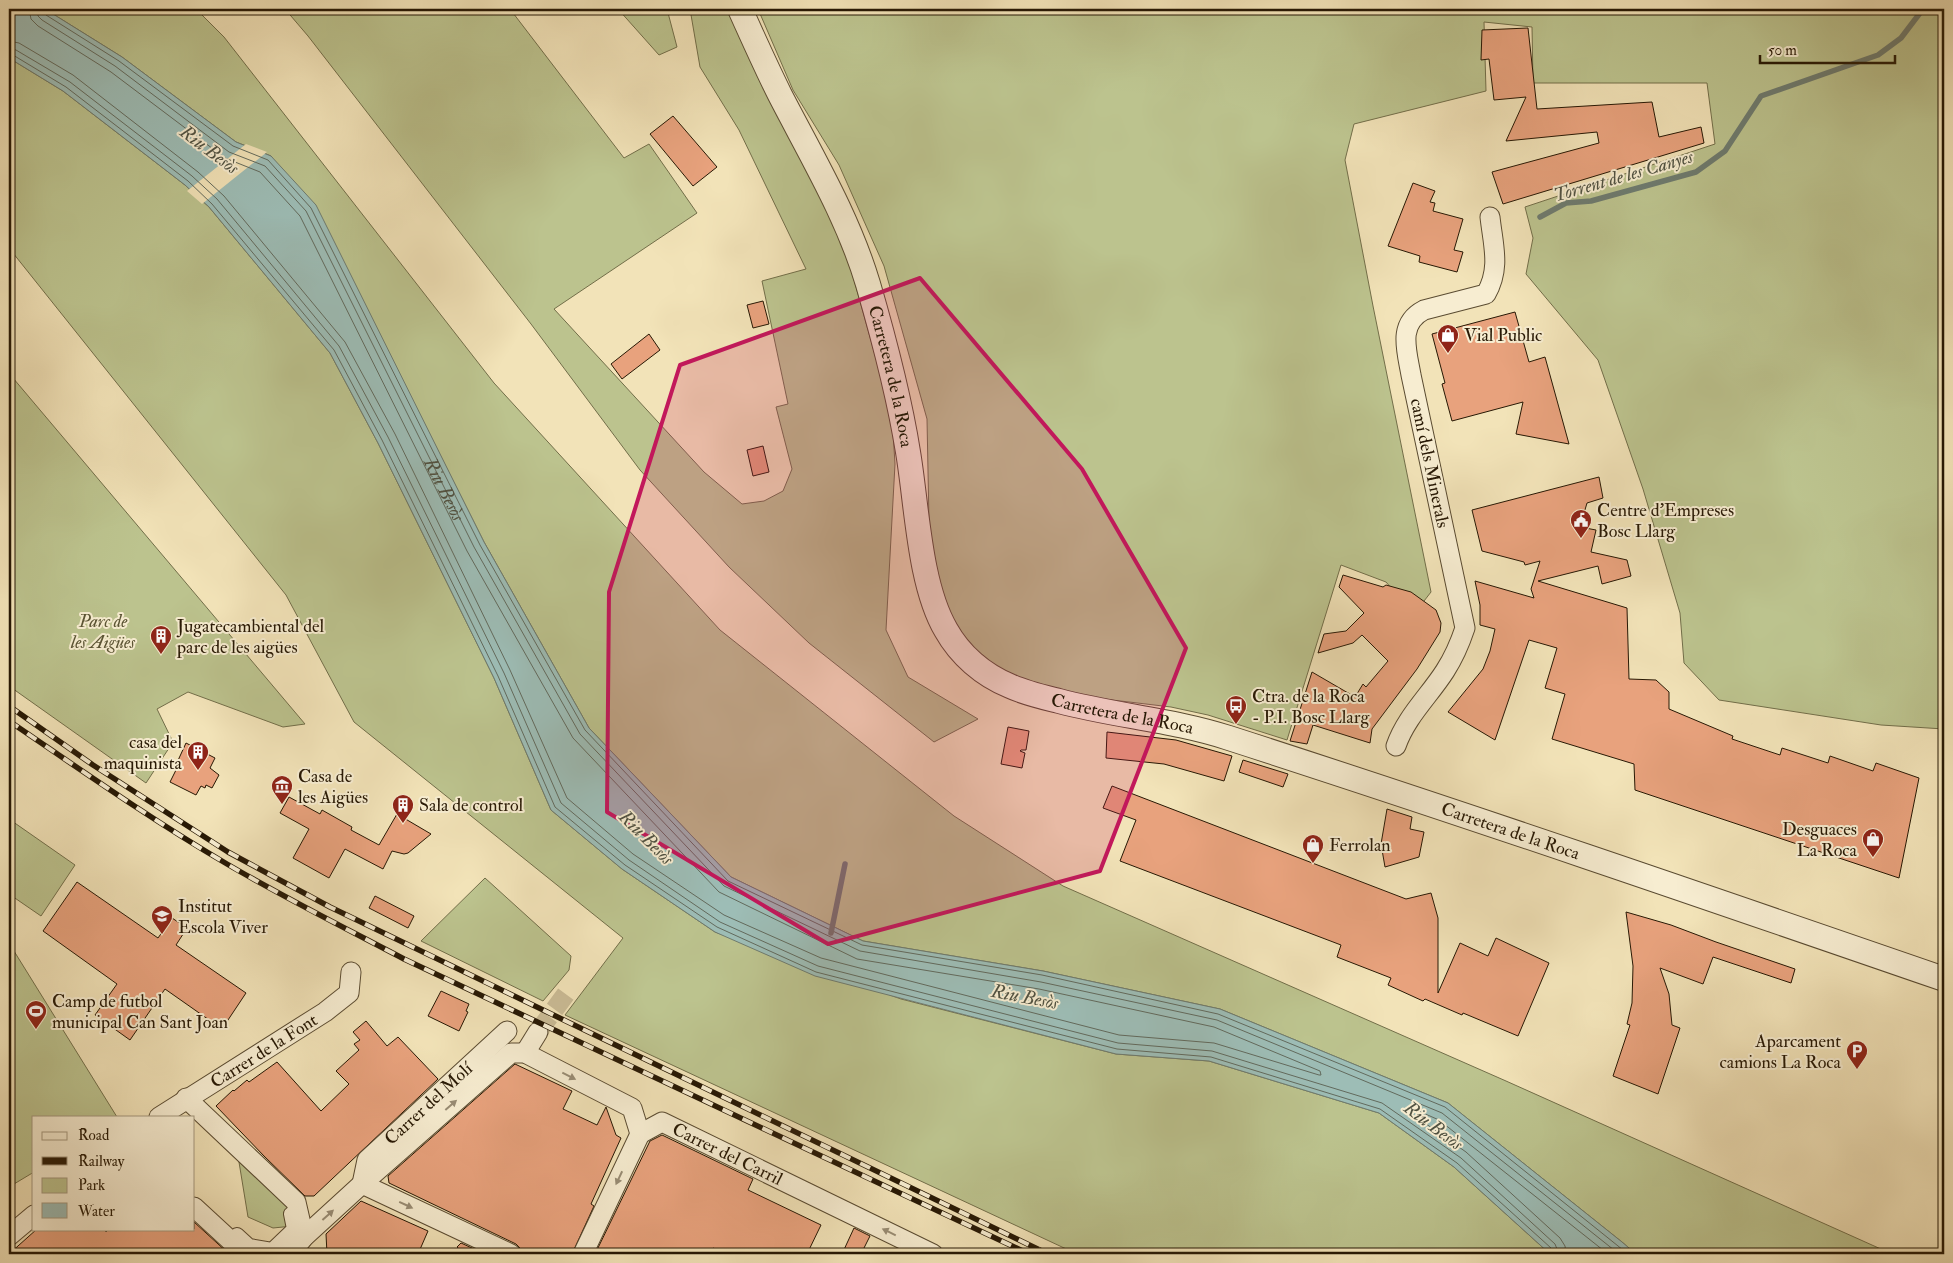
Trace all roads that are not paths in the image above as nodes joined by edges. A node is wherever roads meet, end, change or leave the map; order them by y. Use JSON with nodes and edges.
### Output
{"nodes":[{"id":1,"x":740,"y":9,"type":"edge"},
{"id":2,"x":1490,"y":217,"type":"dead end"},
{"id":3,"x":1396,"y":746,"type":"dead end"},
{"id":4,"x":351,"y":972,"type":"dead end"},
{"id":5,"x":1944,"y":979,"type":"edge"},
{"id":6,"x":507,"y":1031,"type":"dead end"},
{"id":7,"x":538,"y":1032,"type":"tunnel mouth"},
{"id":8,"x":518,"y":1053,"type":"junction"},
{"id":9,"x":186,"y":1098,"type":"junction"},
{"id":10,"x":160,"y":1116,"type":"edge"},
{"id":11,"x":169,"y":1116,"type":"edge"},
{"id":12,"x":640,"y":1134,"type":"junction"},
{"id":13,"x":362,"y":1184,"type":"junction"},
{"id":14,"x":195,"y":1198,"type":"edge"},
{"id":15,"x":195,"y":1208,"type":"edge"},
{"id":16,"x":32,"y":1218,"type":"edge"},
{"id":17,"x":9,"y":1236,"type":"edge"},
{"id":18,"x":298,"y":1248,"type":"edge"},
{"id":19,"x":914,"y":1250,"type":"edge"},
{"id":20,"x":245,"y":1254,"type":"edge"},
{"id":21,"x":511,"y":1254,"type":"edge"},
{"id":22,"x":583,"y":1254,"type":"edge"},
{"id":23,"x":933,"y":1254,"type":"edge"}],
"edges":[{"from":1,"to":5,"type":"street","name":"Carretera de la Roca"},
{"from":2,"to":3,"type":"street","name":"camí dels Minerals"},
{"from":4,"to":9,"type":"street","name":"Carrer de la Font"},
{"from":6,"to":13,"type":"street","name":"Carrer del Molí"},
{"from":7,"to":8,"type":"street","name":"Carrer del Molí"},
{"from":8,"to":12,"type":"street","one_way":true},
{"from":13,"to":8,"type":"street","name":"Carrer del Molí","one_way":true},
{"from":9,"to":10,"type":"street","name":"Carrer de la Font"},
{"from":9,"to":18,"type":"street"},
{"from":11,"to":14,"type":"street"},
{"from":19,"to":12,"type":"street","name":"Carrer del Carril","one_way":true},
{"from":12,"to":22,"type":"street","one_way":true},
{"from":18,"to":13,"type":"street","name":"Carrer del Molí","one_way":true},
{"from":13,"to":21,"type":"street","one_way":true},
{"from":15,"to":20,"type":"street"},
{"from":16,"to":17,"type":"street"},
{"from":19,"to":23,"type":"street","name":"Carrer del Carril"}]}
